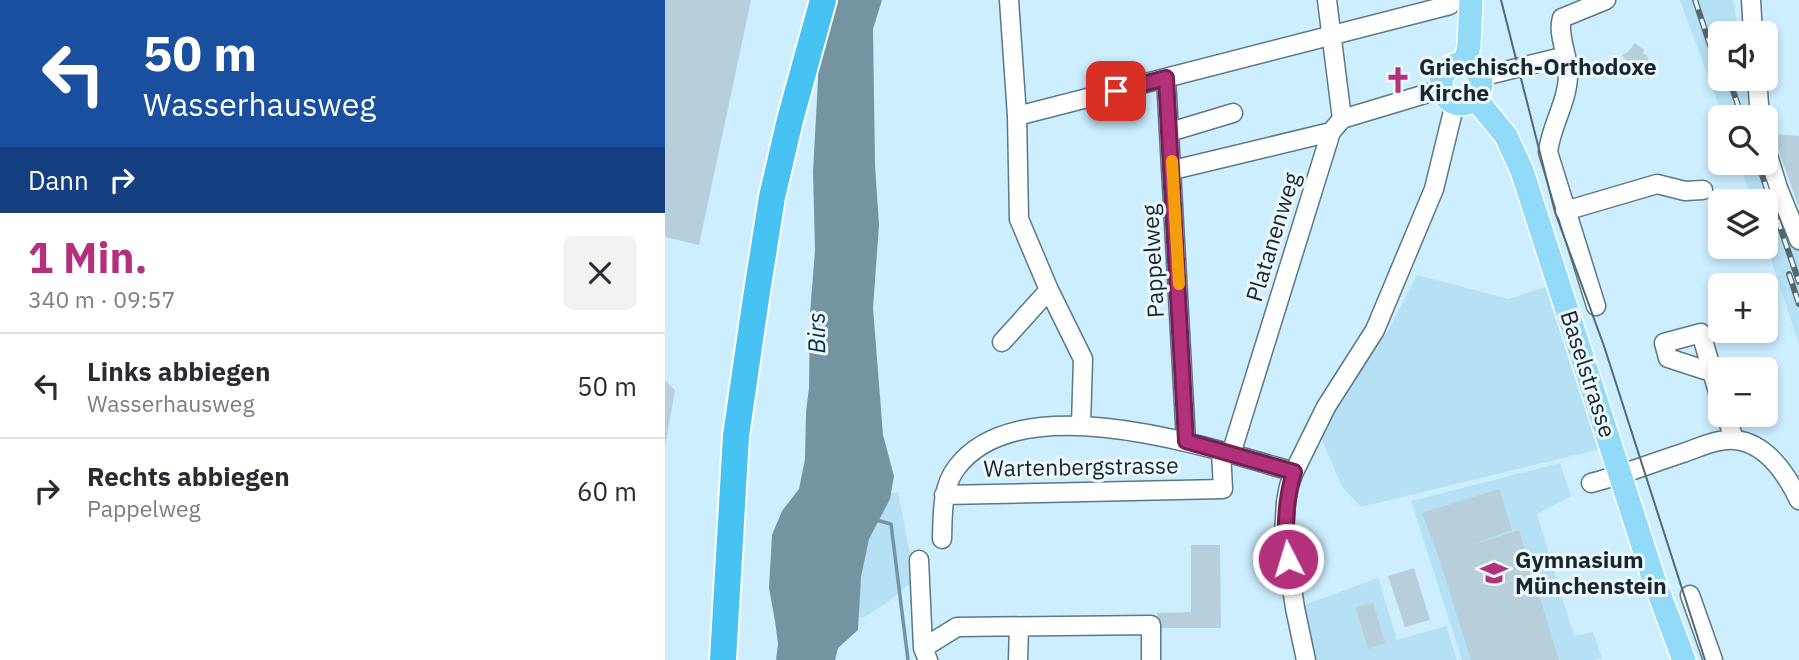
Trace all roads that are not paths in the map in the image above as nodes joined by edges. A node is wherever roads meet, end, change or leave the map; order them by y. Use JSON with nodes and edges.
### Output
{"nodes":[{"id":1,"x":805,"y":0,"type":"edge"},
{"id":2,"x":823,"y":0,"type":"edge"},
{"id":3,"x":1009,"y":0,"type":"edge"},
{"id":4,"x":1327,"y":0,"type":"edge"},
{"id":5,"x":1606,"y":0,"type":"edge"},
{"id":6,"x":1751,"y":0,"type":"edge"},
{"id":7,"x":1460,"y":2,"type":"edge"},
{"id":8,"x":1752,"y":21,"type":"edge"},
{"id":9,"x":1333,"y":35,"type":"junction"},
{"id":10,"x":1566,"y":56,"type":"junction"},
{"id":11,"x":1166,"y":78,"type":"junction"},
{"id":12,"x":1463,"y":86,"type":"junction"},
{"id":13,"x":1233,"y":113,"type":"dead end"},
{"id":14,"x":1017,"y":116,"type":"junction"},
{"id":15,"x":1337,"y":125,"type":"junction"},
{"id":16,"x":1170,"y":132,"type":"junction"},
{"id":17,"x":1173,"y":170,"type":"junction"},
{"id":18,"x":1774,"y":175,"type":"edge"},
{"id":19,"x":1703,"y":190,"type":"dead end"},
{"id":20,"x":1565,"y":211,"type":"junction"},
{"id":21,"x":1799,"y":240,"type":"edge"},
{"id":22,"x":1049,"y":290,"type":"junction"},
{"id":23,"x":1596,"y":306,"type":"dead end"},
{"id":24,"x":1002,"y":342,"type":"dead end"},
{"id":25,"x":1081,"y":425,"type":"junction"},
{"id":26,"x":1730,"y":427,"type":"edge"},
{"id":27,"x":1734,"y":439,"type":"junction"},
{"id":28,"x":1186,"y":441,"type":"junction"},
{"id":29,"x":1226,"y":452,"type":"junction"},
{"id":30,"x":1294,"y":472,"type":"junction"},
{"id":31,"x":1620,"y":474,"type":"junction"},
{"id":32,"x":1591,"y":483,"type":"dead end"},
{"id":33,"x":944,"y":495,"type":"junction"},
{"id":34,"x":1799,"y":500,"type":"edge"},
{"id":35,"x":942,"y":539,"type":"dead end"},
{"id":36,"x":919,"y":560,"type":"dead end"},
{"id":37,"x":1690,"y":595,"type":"dead end"},
{"id":38,"x":1019,"y":626,"type":"junction"},
{"id":39,"x":926,"y":654,"type":"edge"},
{"id":40,"x":705,"y":660,"type":"edge"},
{"id":41,"x":723,"y":660,"type":"edge"},
{"id":42,"x":1019,"y":660,"type":"edge"},
{"id":43,"x":1151,"y":660,"type":"edge"},
{"id":44,"x":1306,"y":660,"type":"edge"},
{"id":45,"x":1684,"y":660,"type":"edge"},
{"id":46,"x":1713,"y":660,"type":"edge"}],
"edges":[{"from":1,"to":40,"type":"highway"},
{"from":2,"to":41,"type":"highway"},
{"from":3,"to":14,"type":"street"},
{"from":4,"to":9,"type":"street","name":"Platanenweg"},
{"from":5,"to":10,"type":"street"},
{"from":6,"to":8,"type":"street"},
{"from":7,"to":9,"type":"street"},
{"from":7,"to":12,"type":"main road"},
{"from":9,"to":11,"type":"street"},
{"from":9,"to":15,"type":"street","name":"Platanenweg"},
{"from":10,"to":12,"type":"street"},
{"from":10,"to":20,"type":"street","name":"Baselstrasse"},
{"from":11,"to":14,"type":"street"},
{"from":11,"to":16,"type":"street","name":"Pappelweg"},
{"from":12,"to":15,"type":"street"},
{"from":12,"to":30,"type":"street"},
{"from":12,"to":31,"type":"main road","name":"Baselstrasse"},
{"from":13,"to":16,"type":"street"},
{"from":14,"to":22,"type":"street"},
{"from":15,"to":17,"type":"street"},
{"from":15,"to":29,"type":"street","name":"Platanenweg"},
{"from":16,"to":17,"type":"street","name":"Pappelweg"},
{"from":17,"to":28,"type":"street","name":"Pappelweg"},
{"from":18,"to":21,"type":"street"},
{"from":19,"to":20,"type":"street"},
{"from":20,"to":23,"type":"street","name":"Baselstrasse"},
{"from":22,"to":24,"type":"street"},
{"from":22,"to":25,"type":"street"},
{"from":25,"to":28,"type":"street"},
{"from":25,"to":33,"type":"street"},
{"from":26,"to":27,"type":"street"},
{"from":27,"to":31,"type":"street"},
{"from":27,"to":34,"type":"street"},
{"from":28,"to":29,"type":"street"},
{"from":29,"to":30,"type":"street"},
{"from":29,"to":33,"type":"street","name":"Wartenbergstrasse"},
{"from":30,"to":44,"type":"street"},
{"from":31,"to":32,"type":"street"},
{"from":31,"to":45,"type":"main road","name":"Baselstrasse"},
{"from":33,"to":35,"type":"street"},
{"from":36,"to":39,"type":"street"},
{"from":37,"to":46,"type":"street"},
{"from":38,"to":39,"type":"street"},
{"from":38,"to":42,"type":"street"},
{"from":38,"to":43,"type":"street"}]}
